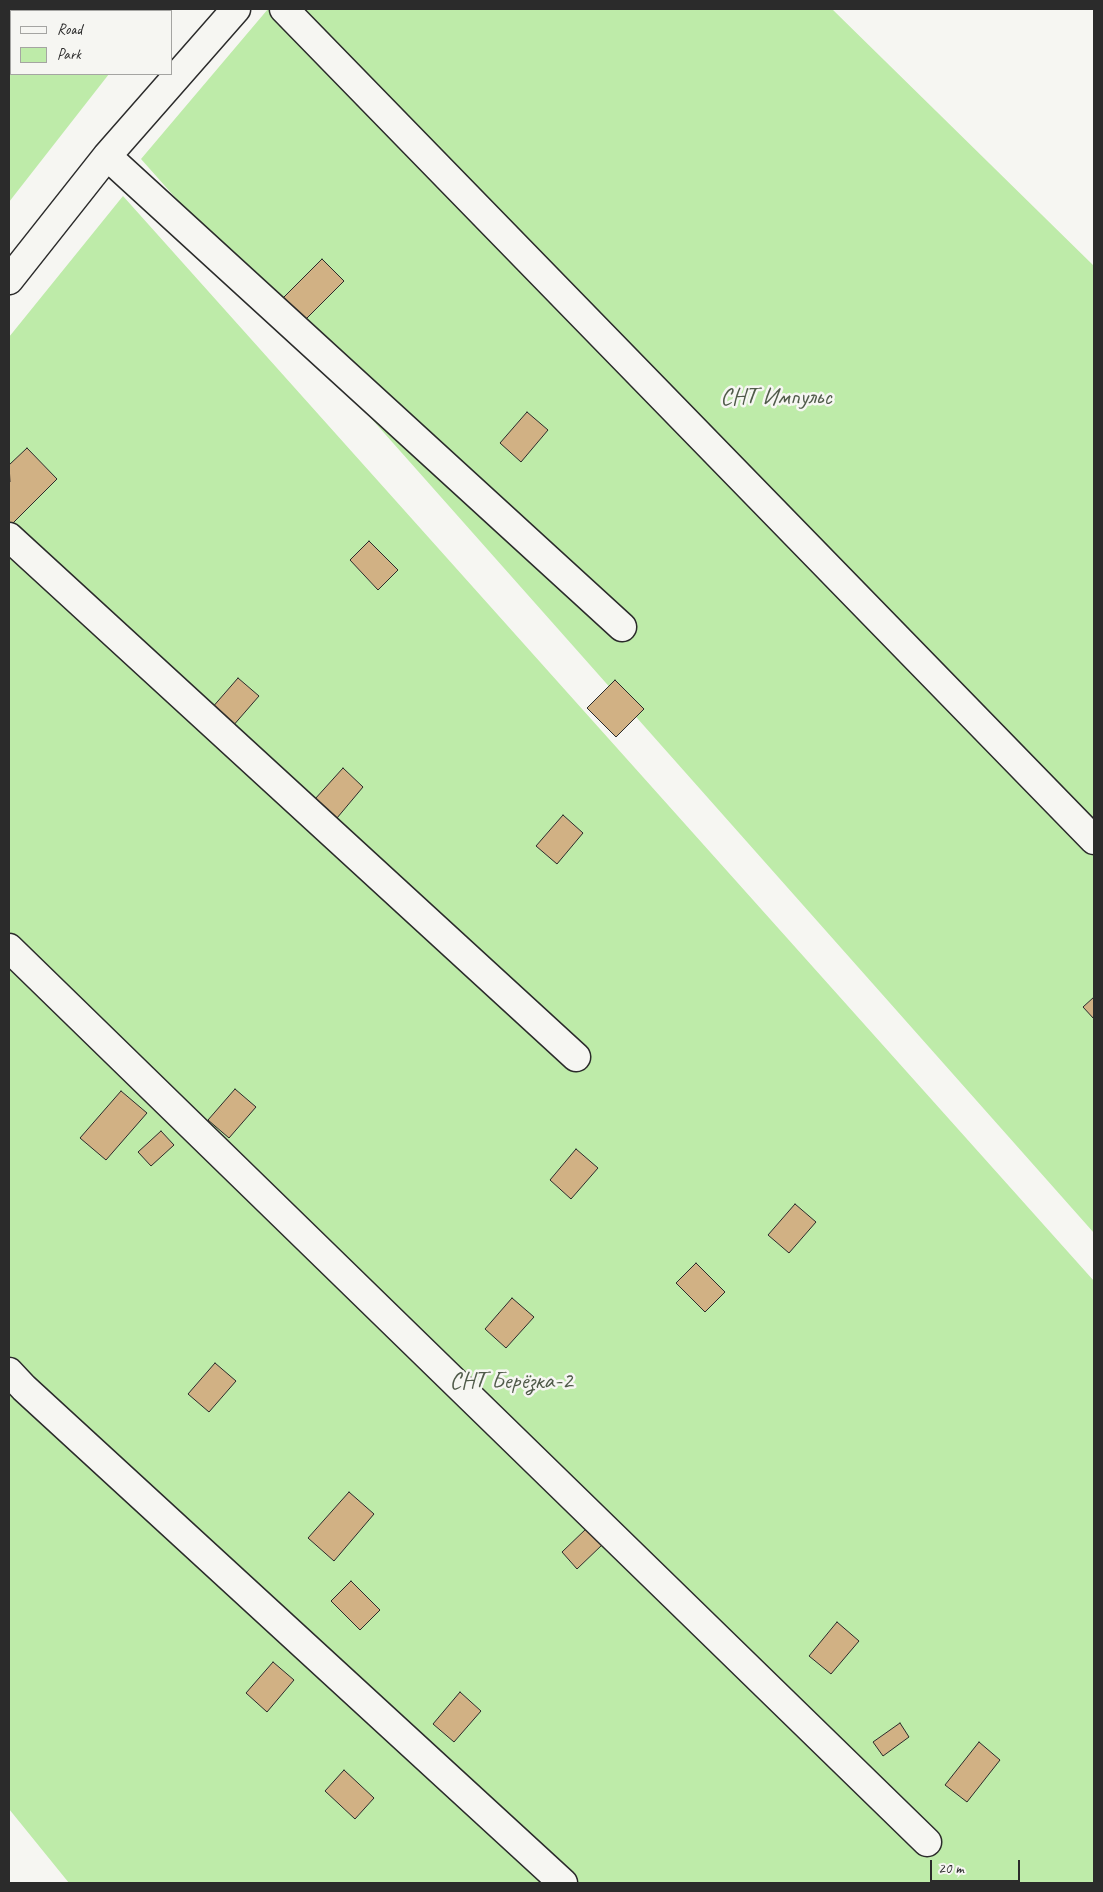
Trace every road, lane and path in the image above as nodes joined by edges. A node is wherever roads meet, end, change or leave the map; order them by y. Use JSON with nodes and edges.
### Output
{"nodes":[{"id":1,"x":236,"y":9,"type":"edge"},
{"id":2,"x":284,"y":9,"type":"edge"},
{"id":3,"x":107,"y":156,"type":"junction"},
{"id":4,"x":9,"y":280,"type":"edge"},
{"id":5,"x":9,"y":537,"type":"edge"},
{"id":6,"x":622,"y":627,"type":"dead end"},
{"id":7,"x":1094,"y":840,"type":"edge"},
{"id":8,"x":9,"y":948,"type":"edge"},
{"id":9,"x":576,"y":1057,"type":"dead end"},
{"id":10,"x":9,"y":1372,"type":"edge"},
{"id":11,"x":927,"y":1842,"type":"dead end"},
{"id":12,"x":563,"y":1883,"type":"edge"}],
"edges":[{"from":1,"to":3,"type":"lane"},
{"from":2,"to":7,"type":"lane"},
{"from":3,"to":4,"type":"lane"},
{"from":3,"to":6,"type":"lane"},
{"from":5,"to":9,"type":"lane"},
{"from":8,"to":11,"type":"lane"},
{"from":10,"to":12,"type":"lane"}]}
